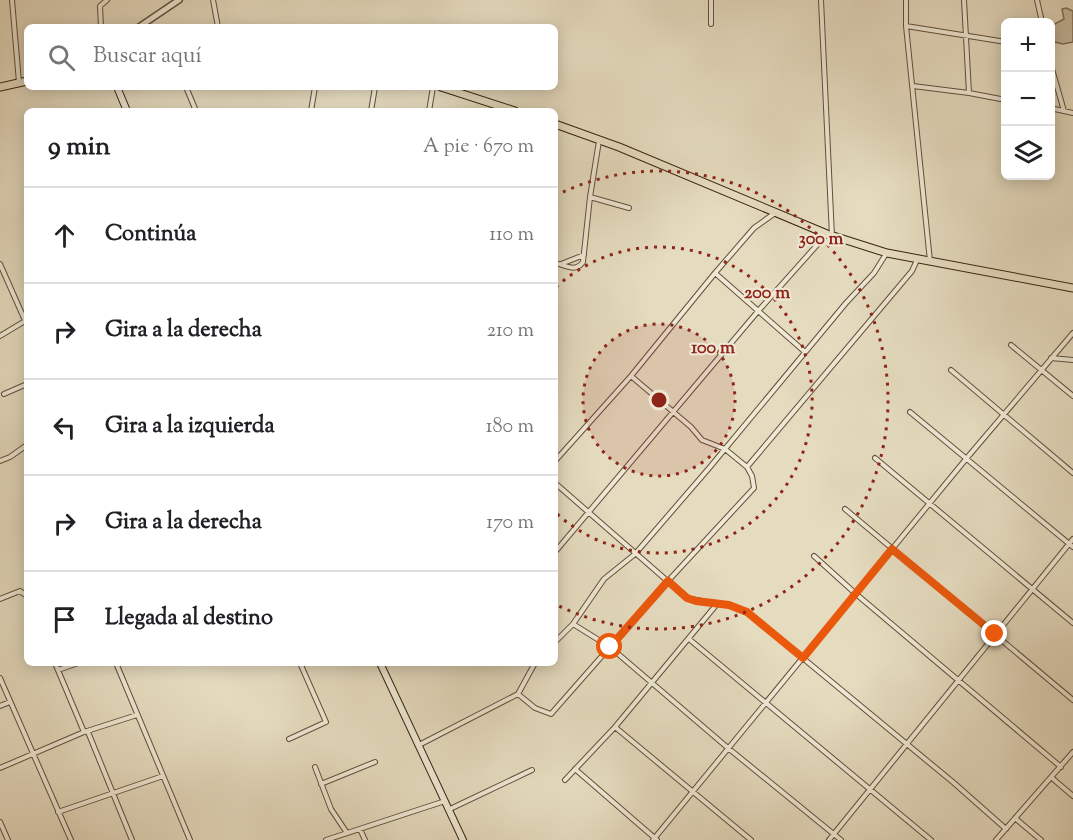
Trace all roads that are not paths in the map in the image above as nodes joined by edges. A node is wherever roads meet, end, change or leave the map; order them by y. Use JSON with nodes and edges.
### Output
{"nodes":[{"id":1,"x":12,"y":0,"type":"edge"},
{"id":2,"x":107,"y":0,"type":"edge"},
{"id":3,"x":178,"y":0,"type":"edge"},
{"id":4,"x":213,"y":0,"type":"edge"},
{"id":5,"x":711,"y":0,"type":"edge"},
{"id":6,"x":821,"y":0,"type":"edge"},
{"id":7,"x":906,"y":0,"type":"edge"},
{"id":8,"x":964,"y":0,"type":"edge"},
{"id":9,"x":1037,"y":0,"type":"edge"},
{"id":10,"x":1040,"y":18,"type":"edge"},
{"id":11,"x":101,"y":24,"type":"edge"},
{"id":12,"x":143,"y":24,"type":"edge"},
{"id":13,"x":217,"y":24,"type":"edge"},
{"id":14,"x":711,"y":24,"type":"dead end"},
{"id":15,"x":906,"y":26,"type":"junction"},
{"id":16,"x":966,"y":36,"type":"junction"},
{"id":17,"x":1001,"y":41,"type":"edge"},
{"id":18,"x":1053,"y":72,"type":"edge"},
{"id":19,"x":24,"y":81,"type":"edge"},
{"id":20,"x":19,"y":82,"type":"junction"},
{"id":21,"x":913,"y":86,"type":"junction"},
{"id":22,"x":0,"y":87,"type":"edge"},
{"id":23,"x":118,"y":90,"type":"edge"},
{"id":24,"x":187,"y":90,"type":"edge"},
{"id":25,"x":314,"y":90,"type":"edge"},
{"id":26,"x":374,"y":90,"type":"edge"},
{"id":27,"x":432,"y":90,"type":"edge"},
{"id":28,"x":448,"y":90,"type":"edge"},
{"id":29,"x":969,"y":93,"type":"junction"},
{"id":30,"x":1001,"y":99,"type":"edge"},
{"id":31,"x":491,"y":107,"type":"edge"},
{"id":32,"x":126,"y":108,"type":"edge"},
{"id":33,"x":195,"y":108,"type":"edge"},
{"id":34,"x":312,"y":108,"type":"edge"},
{"id":35,"x":372,"y":108,"type":"edge"},
{"id":36,"x":430,"y":108,"type":"edge"},
{"id":37,"x":1055,"y":109,"type":"edge"},
{"id":38,"x":1064,"y":111,"type":"junction"},
{"id":39,"x":1073,"y":113,"type":"edge"},
{"id":40,"x":558,"y":125,"type":"edge"},
{"id":41,"x":599,"y":140,"type":"junction"},
{"id":42,"x":590,"y":197,"type":"junction"},
{"id":43,"x":629,"y":208,"type":"dead end"},
{"id":44,"x":776,"y":213,"type":"junction"},
{"id":45,"x":829,"y":235,"type":"junction"},
{"id":46,"x":887,"y":253,"type":"junction"},
{"id":47,"x":584,"y":255,"type":"junction"},
{"id":48,"x":917,"y":259,"type":"junction"},
{"id":49,"x":930,"y":262,"type":"junction"},
{"id":50,"x":558,"y":263,"type":"edge"},
{"id":51,"x":0,"y":264,"type":"edge"},
{"id":52,"x":1,"y":271,"type":"edge"},
{"id":53,"x":715,"y":273,"type":"junction"},
{"id":54,"x":1073,"y":288,"type":"edge"},
{"id":55,"x":759,"y":310,"type":"junction"},
{"id":56,"x":24,"y":319,"type":"edge"},
{"id":57,"x":24,"y":324,"type":"edge"},
{"id":58,"x":1073,"y":333,"type":"edge"},
{"id":59,"x":0,"y":336,"type":"edge"},
{"id":60,"x":1011,"y":345,"type":"dead end"},
{"id":61,"x":806,"y":352,"type":"junction"},
{"id":62,"x":1052,"y":358,"type":"junction"},
{"id":63,"x":1073,"y":360,"type":"edge"},
{"id":64,"x":951,"y":370,"type":"dead end"},
{"id":65,"x":1041,"y":370,"type":"junction"},
{"id":66,"x":631,"y":376,"type":"junction"},
{"id":67,"x":24,"y":385,"type":"edge"},
{"id":68,"x":4,"y":394,"type":"dead end"},
{"id":69,"x":1073,"y":396,"type":"edge"},
{"id":70,"x":673,"y":411,"type":"junction"},
{"id":71,"x":910,"y":412,"type":"dead end"},
{"id":72,"x":1005,"y":415,"type":"junction"},
{"id":73,"x":24,"y":447,"type":"edge"},
{"id":74,"x":725,"y":449,"type":"junction"},
{"id":75,"x":558,"y":458,"type":"edge"},
{"id":76,"x":875,"y":458,"type":"dead end"},
{"id":77,"x":966,"y":459,"type":"junction"},
{"id":78,"x":0,"y":461,"type":"edge"},
{"id":79,"x":747,"y":467,"type":"junction"},
{"id":80,"x":1073,"y":473,"type":"edge"},
{"id":81,"x":558,"y":486,"type":"edge"},
{"id":82,"x":930,"y":504,"type":"junction"},
{"id":83,"x":845,"y":509,"type":"dead end"},
{"id":84,"x":588,"y":513,"type":"junction"},
{"id":85,"x":1073,"y":539,"type":"edge"},
{"id":86,"x":1071,"y":545,"type":"edge"},
{"id":87,"x":558,"y":548,"type":"edge"},
{"id":88,"x":892,"y":549,"type":"junction"},
{"id":89,"x":635,"y":554,"type":"junction"},
{"id":90,"x":814,"y":556,"type":"dead end"},
{"id":91,"x":668,"y":581,"type":"junction"},
{"id":92,"x":1032,"y":589,"type":"junction"},
{"id":93,"x":24,"y":594,"type":"edge"},
{"id":94,"x":856,"y":594,"type":"junction"},
{"id":95,"x":0,"y":599,"type":"edge"},
{"id":96,"x":717,"y":604,"type":"junction"},
{"id":97,"x":1073,"y":623,"type":"edge"},
{"id":98,"x":573,"y":624,"type":"junction"},
{"id":99,"x":995,"y":634,"type":"junction"},
{"id":100,"x":558,"y":639,"type":"edge"},
{"id":101,"x":689,"y":639,"type":"junction"},
{"id":102,"x":610,"y":647,"type":"junction"},
{"id":103,"x":803,"y":658,"type":"junction"},
{"id":104,"x":56,"y":666,"type":"edge"},
{"id":105,"x":69,"y":666,"type":"edge"},
{"id":106,"x":117,"y":666,"type":"edge"},
{"id":107,"x":301,"y":666,"type":"edge"},
{"id":108,"x":381,"y":666,"type":"edge"},
{"id":109,"x":533,"y":666,"type":"edge"},
{"id":110,"x":58,"y":670,"type":"junction"},
{"id":111,"x":0,"y":678,"type":"edge"},
{"id":112,"x":959,"y":679,"type":"junction"},
{"id":113,"x":651,"y":684,"type":"junction"},
{"id":114,"x":518,"y":694,"type":"junction"},
{"id":115,"x":1073,"y":700,"type":"edge"},
{"id":116,"x":10,"y":702,"type":"junction"},
{"id":117,"x":766,"y":703,"type":"junction"},
{"id":118,"x":0,"y":706,"type":"edge"},
{"id":119,"x":137,"y":715,"type":"junction"},
{"id":120,"x":615,"y":727,"type":"junction"},
{"id":121,"x":86,"y":732,"type":"junction"},
{"id":122,"x":289,"y":739,"type":"dead end"},
{"id":123,"x":906,"y":744,"type":"junction"},
{"id":124,"x":418,"y":745,"type":"junction"},
{"id":125,"x":728,"y":748,"type":"junction"},
{"id":126,"x":1073,"y":752,"type":"edge"},
{"id":127,"x":32,"y":754,"type":"junction"},
{"id":128,"x":375,"y":762,"type":"dead end"},
{"id":129,"x":315,"y":767,"type":"dead end"},
{"id":130,"x":1061,"y":767,"type":"junction"},
{"id":131,"x":0,"y":768,"type":"edge"},
{"id":132,"x":575,"y":769,"type":"junction"},
{"id":133,"x":532,"y":770,"type":"dead end"},
{"id":134,"x":163,"y":776,"type":"junction"},
{"id":135,"x":1052,"y":778,"type":"junction"},
{"id":136,"x":565,"y":780,"type":"dead end"},
{"id":137,"x":321,"y":784,"type":"junction"},
{"id":138,"x":870,"y":789,"type":"junction"},
{"id":139,"x":692,"y":791,"type":"junction"},
{"id":140,"x":112,"y":792,"type":"junction"},
{"id":141,"x":1073,"y":796,"type":"edge"},
{"id":142,"x":445,"y":801,"type":"junction"},
{"id":143,"x":450,"y":809,"type":"junction"},
{"id":144,"x":58,"y":812,"type":"junction"},
{"id":145,"x":1015,"y":819,"type":"junction"},
{"id":146,"x":0,"y":822,"type":"edge"},
{"id":147,"x":360,"y":829,"type":"junction"},
{"id":148,"x":1005,"y":829,"type":"junction"},
{"id":149,"x":347,"y":833,"type":"junction"},
{"id":150,"x":834,"y":834,"type":"junction"},
{"id":151,"x":655,"y":839,"type":"edge"},
{"id":152,"x":8,"y":840,"type":"edge"},
{"id":153,"x":71,"y":840,"type":"edge"},
{"id":154,"x":132,"y":840,"type":"edge"},
{"id":155,"x":190,"y":840,"type":"edge"},
{"id":156,"x":326,"y":840,"type":"edge"},
{"id":157,"x":365,"y":840,"type":"edge"},
{"id":158,"x":463,"y":840,"type":"edge"},
{"id":159,"x":751,"y":840,"type":"edge"},
{"id":160,"x":829,"y":840,"type":"edge"},
{"id":161,"x":841,"y":840,"type":"edge"},
{"id":162,"x":931,"y":840,"type":"edge"},
{"id":163,"x":996,"y":840,"type":"edge"},
{"id":164,"x":1041,"y":840,"type":"edge"}],
"edges":[{"from":1,"to":20,"type":"street"},
{"from":2,"to":11,"type":"street"},
{"from":3,"to":12,"type":"street"},
{"from":4,"to":13,"type":"street"},
{"from":5,"to":14,"type":"street"},
{"from":6,"to":45,"type":"street"},
{"from":7,"to":15,"type":"street"},
{"from":8,"to":16,"type":"street"},
{"from":9,"to":10,"type":"street"},
{"from":15,"to":16,"type":"street"},
{"from":15,"to":21,"type":"street"},
{"from":16,"to":17,"type":"street"},
{"from":16,"to":29,"type":"street"},
{"from":18,"to":38,"type":"street"},
{"from":19,"to":20,"type":"main road"},
{"from":20,"to":22,"type":"main road"},
{"from":21,"to":29,"type":"street"},
{"from":21,"to":49,"type":"street"},
{"from":23,"to":32,"type":"main road"},
{"from":24,"to":33,"type":"street"},
{"from":25,"to":34,"type":"street"},
{"from":26,"to":35,"type":"street"},
{"from":27,"to":36,"type":"street"},
{"from":28,"to":31,"type":"main road"},
{"from":29,"to":30,"type":"street"},
{"from":37,"to":38,"type":"street"},
{"from":38,"to":39,"type":"street"},
{"from":40,"to":41,"type":"main road"},
{"from":41,"to":42,"type":"street"},
{"from":41,"to":44,"type":"main road"},
{"from":42,"to":43,"type":"street"},
{"from":42,"to":47,"type":"street"},
{"from":44,"to":45,"type":"main road"},
{"from":44,"to":53,"type":"street"},
{"from":45,"to":46,"type":"main road"},
{"from":45,"to":55,"type":"street"},
{"from":46,"to":48,"type":"main road"},
{"from":46,"to":61,"type":"street"},
{"from":47,"to":50,"type":"street"},
{"from":47,"to":50,"type":"street"},
{"from":48,"to":49,"type":"main road"},
{"from":48,"to":79,"type":"street"},
{"from":49,"to":54,"type":"main road"},
{"from":51,"to":52,"type":"street"},
{"from":52,"to":56,"type":"street"},
{"from":53,"to":55,"type":"street"},
{"from":53,"to":66,"type":"street"},
{"from":55,"to":61,"type":"street"},
{"from":55,"to":70,"type":"street"},
{"from":57,"to":59,"type":"street"},
{"from":58,"to":62,"type":"street"},
{"from":60,"to":65,"type":"street"},
{"from":61,"to":74,"type":"street"},
{"from":62,"to":63,"type":"street"},
{"from":62,"to":65,"type":"street"},
{"from":64,"to":72,"type":"street"},
{"from":65,"to":69,"type":"street"},
{"from":65,"to":72,"type":"street"},
{"from":66,"to":70,"type":"street"},
{"from":66,"to":75,"type":"street"},
{"from":67,"to":68,"type":"street"},
{"from":70,"to":74,"type":"street"},
{"from":70,"to":84,"type":"street"},
{"from":71,"to":77,"type":"street"},
{"from":72,"to":77,"type":"street"},
{"from":72,"to":80,"type":"street"},
{"from":73,"to":78,"type":"street"},
{"from":74,"to":79,"type":"street"},
{"from":74,"to":89,"type":"street"},
{"from":76,"to":82,"type":"street"},
{"from":77,"to":82,"type":"street"},
{"from":77,"to":86,"type":"street"},
{"from":79,"to":91,"type":"street"},
{"from":81,"to":84,"type":"street"},
{"from":82,"to":88,"type":"street"},
{"from":82,"to":92,"type":"street"},
{"from":83,"to":88,"type":"street"},
{"from":84,"to":87,"type":"street"},
{"from":84,"to":89,"type":"street"},
{"from":85,"to":86,"type":"street"},
{"from":86,"to":92,"type":"street"},
{"from":88,"to":94,"type":"street"},
{"from":88,"to":99,"type":"street"},
{"from":89,"to":91,"type":"street"},
{"from":89,"to":98,"type":"street"},
{"from":90,"to":94,"type":"street"},
{"from":91,"to":96,"type":"street"},
{"from":91,"to":102,"type":"street"},
{"from":92,"to":97,"type":"street"},
{"from":92,"to":99,"type":"street"},
{"from":93,"to":95,"type":"street"},
{"from":94,"to":103,"type":"street"},
{"from":94,"to":112,"type":"street"},
{"from":96,"to":101,"type":"street"},
{"from":96,"to":103,"type":"street"},
{"from":98,"to":100,"type":"street"},
{"from":98,"to":102,"type":"street"},
{"from":99,"to":112,"type":"street"},
{"from":99,"to":115,"type":"street"},
{"from":101,"to":113,"type":"street"},
{"from":101,"to":117,"type":"street"},
{"from":102,"to":113,"type":"street"},
{"from":102,"to":114,"type":"street"},
{"from":103,"to":117,"type":"street"},
{"from":103,"to":123,"type":"street"},
{"from":104,"to":110,"type":"street"},
{"from":105,"to":110,"type":"street"},
{"from":106,"to":119,"type":"street"},
{"from":107,"to":122,"type":"street"},
{"from":108,"to":124,"type":"main road"},
{"from":109,"to":114,"type":"street"},
{"from":110,"to":121,"type":"street"},
{"from":111,"to":116,"type":"street"},
{"from":112,"to":123,"type":"street"},
{"from":112,"to":130,"type":"street"},
{"from":113,"to":120,"type":"street"},
{"from":113,"to":125,"type":"street"},
{"from":114,"to":124,"type":"street"},
{"from":116,"to":118,"type":"street"},
{"from":116,"to":127,"type":"street"},
{"from":117,"to":125,"type":"street"},
{"from":117,"to":138,"type":"street"},
{"from":119,"to":121,"type":"street"},
{"from":119,"to":134,"type":"street"},
{"from":120,"to":132,"type":"street"},
{"from":120,"to":139,"type":"street"},
{"from":121,"to":127,"type":"street"},
{"from":121,"to":140,"type":"street"},
{"from":123,"to":138,"type":"street"},
{"from":123,"to":148,"type":"street"},
{"from":124,"to":142,"type":"main road"},
{"from":125,"to":139,"type":"street"},
{"from":125,"to":150,"type":"street"},
{"from":126,"to":130,"type":"street"},
{"from":127,"to":131,"type":"street"},
{"from":127,"to":144,"type":"street"},
{"from":128,"to":137,"type":"street"},
{"from":129,"to":137,"type":"street"},
{"from":130,"to":135,"type":"street"},
{"from":132,"to":136,"type":"street"},
{"from":132,"to":151,"type":"street"},
{"from":133,"to":143,"type":"street"},
{"from":134,"to":140,"type":"street"},
{"from":134,"to":155,"type":"street"},
{"from":135,"to":141,"type":"street"},
{"from":135,"to":145,"type":"street"},
{"from":137,"to":149,"type":"street"},
{"from":138,"to":150,"type":"street"},
{"from":138,"to":162,"type":"street"},
{"from":139,"to":151,"type":"street"},
{"from":139,"to":159,"type":"street"},
{"from":140,"to":144,"type":"street"},
{"from":140,"to":154,"type":"street"},
{"from":142,"to":143,"type":"main road"},
{"from":142,"to":147,"type":"street"},
{"from":143,"to":158,"type":"main road"},
{"from":144,"to":153,"type":"street"},
{"from":145,"to":148,"type":"street"},
{"from":145,"to":164,"type":"street"},
{"from":146,"to":152,"type":"street"},
{"from":147,"to":149,"type":"street"},
{"from":147,"to":157,"type":"street"},
{"from":148,"to":163,"type":"street"},
{"from":149,"to":156,"type":"street"},
{"from":150,"to":160,"type":"street"},
{"from":150,"to":161,"type":"street"}]}
